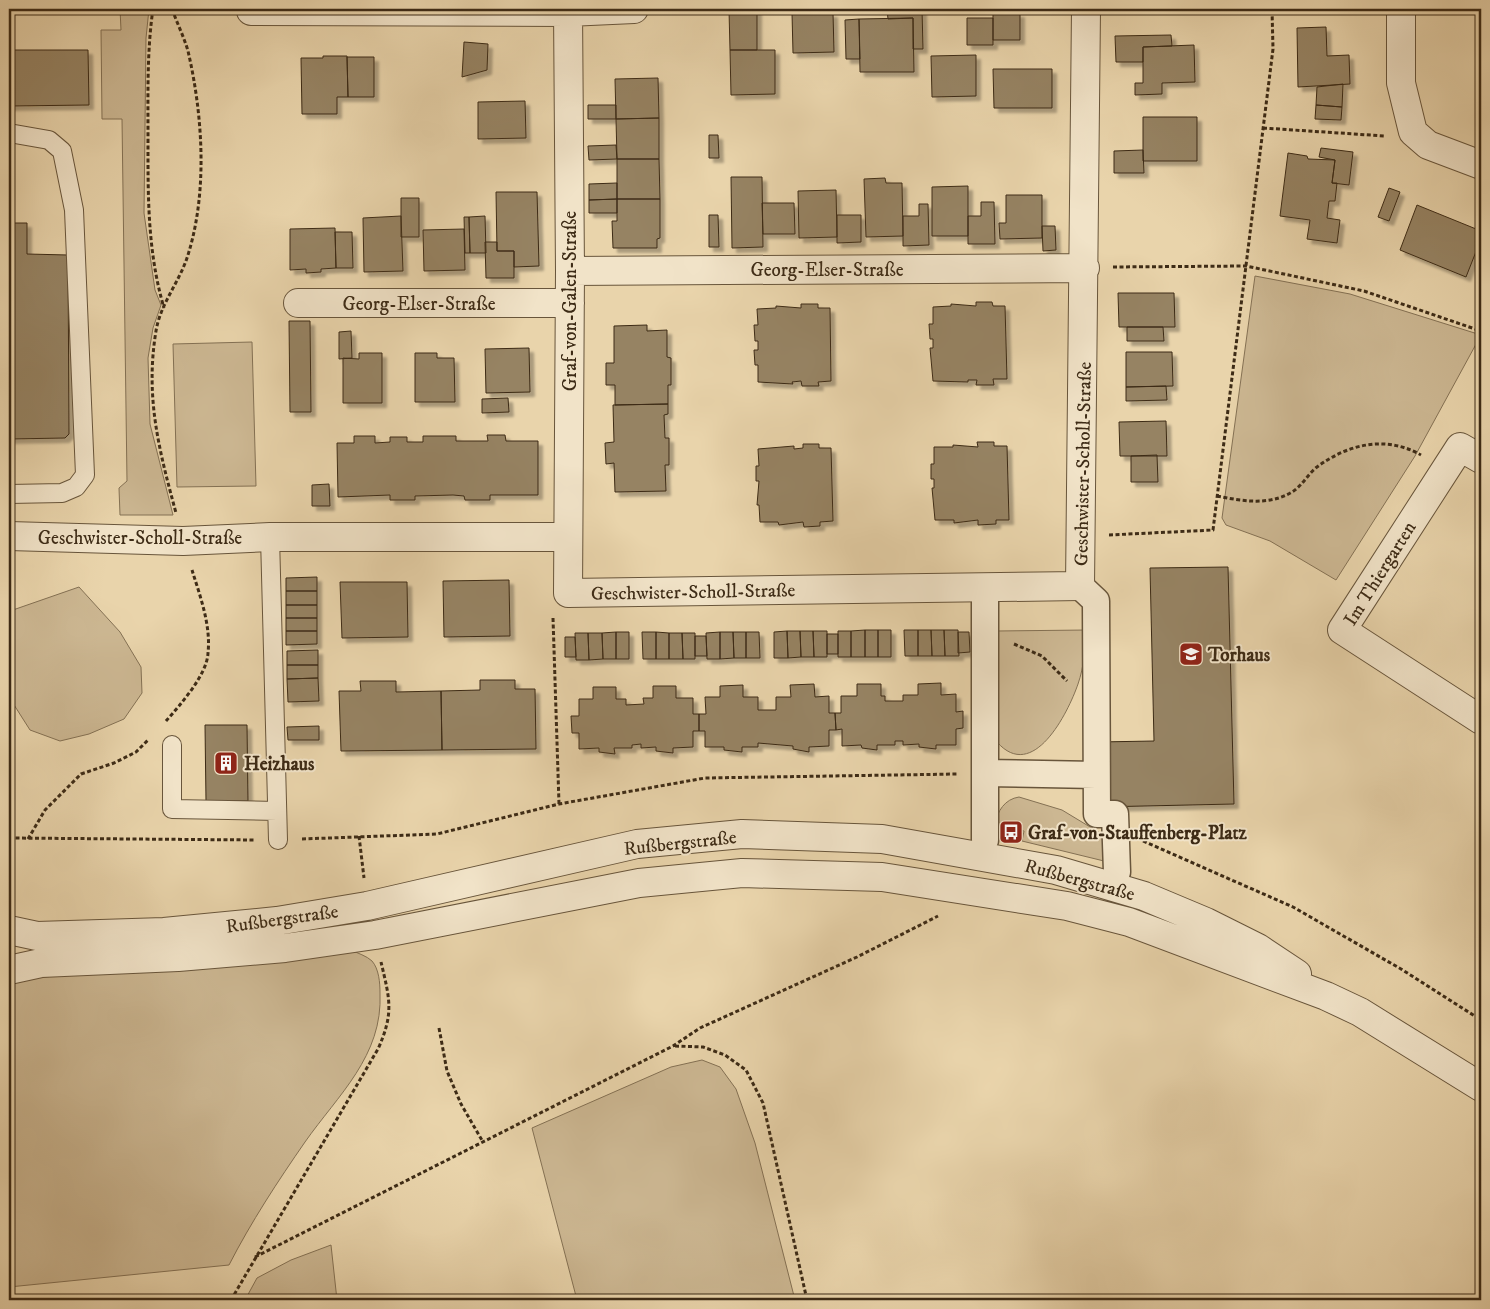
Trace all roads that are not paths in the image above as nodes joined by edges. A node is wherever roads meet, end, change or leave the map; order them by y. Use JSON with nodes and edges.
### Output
{"nodes":[{"id":1,"x":634,"y":9,"type":"edge"},
{"id":2,"x":1086,"y":9,"type":"edge"},
{"id":3,"x":1401,"y":9,"type":"edge"},
{"id":4,"x":568,"y":10,"type":"edge"},
{"id":5,"x":251,"y":11,"type":"dead end"},
{"id":6,"x":9,"y":133,"type":"edge"},
{"id":7,"x":1481,"y":165,"type":"edge"},
{"id":8,"x":1085,"y":268,"type":"junction"},
{"id":9,"x":570,"y":272,"type":"junction"},
{"id":10,"x":298,"y":303,"type":"dead end"},
{"id":11,"x":570,"y":303,"type":"junction"},
{"id":12,"x":1481,"y":459,"type":"edge"},
{"id":13,"x":9,"y":494,"type":"edge"},
{"id":14,"x":9,"y":536,"type":"edge"},
{"id":15,"x":270,"y":537,"type":"junction"},
{"id":16,"x":568,"y":537,"type":"junction"},
{"id":17,"x":1080,"y":586,"type":"junction"},
{"id":18,"x":985,"y":588,"type":"junction"},
{"id":19,"x":568,"y":593,"type":"joint"},
{"id":20,"x":1481,"y":720,"type":"edge"},
{"id":21,"x":172,"y":745,"type":"dead end"},
{"id":22,"x":985,"y":773,"type":"junction"},
{"id":23,"x":1096,"y":775,"type":"junction"},
{"id":24,"x":277,"y":811,"type":"junction"},
{"id":25,"x":278,"y":840,"type":"road end"},
{"id":26,"x":985,"y":840,"type":"dead end"},
{"id":27,"x":1117,"y":872,"type":"dead end"},
{"id":28,"x":9,"y":930,"type":"edge"},
{"id":29,"x":9,"y":970,"type":"edge"},
{"id":30,"x":1326,"y":996,"type":"junction"},
{"id":31,"x":1481,"y":1088,"type":"edge"}],
"edges":[{"from":1,"to":4,"type":"street"},
{"from":2,"to":8,"type":"street","name":"Geschwister-Scholl-Straße"},
{"from":3,"to":7,"type":"street"},
{"from":4,"to":5,"type":"street"},
{"from":4,"to":9,"type":"street","name":"Graf-von-Galen-Straße"},
{"from":6,"to":13,"type":"lane"},
{"from":8,"to":9,"type":"street","name":"Georg-Elser-Straße"},
{"from":8,"to":17,"type":"street","name":"Geschwister-Scholl-Straße"},
{"from":9,"to":11,"type":"street","name":"Graf-von-Galen-Straße"},
{"from":10,"to":11,"type":"street","name":"Georg-Elser-Straße"},
{"from":11,"to":16,"type":"street","name":"Graf-von-Galen-Straße"},
{"from":12,"to":20,"type":"street","name":"Im Thiergarten"},
{"from":14,"to":15,"type":"street","name":"Geschwister-Scholl-Straße"},
{"from":15,"to":16,"type":"street","name":"Geschwister-Scholl-Straße"},
{"from":15,"to":24,"type":"lane","name":"Geschwister-Scholl-Straße"},
{"from":16,"to":19,"type":"street","name":"Graf-von-Galen-Straße"},
{"from":17,"to":18,"type":"street","name":"Geschwister-Scholl-Straße"},
{"from":17,"to":23,"type":"street"},
{"from":18,"to":19,"type":"street","name":"Geschwister-Scholl-Straße"},
{"from":18,"to":22,"type":"street"},
{"from":21,"to":24,"type":"lane"},
{"from":22,"to":23,"type":"street"},
{"from":22,"to":26,"type":"street"},
{"from":23,"to":27,"type":"street"},
{"from":24,"to":25,"type":"lane","name":"Geschwister-Scholl-Straße"},
{"from":28,"to":30,"type":"street","name":"Rußbergstraße"},
{"from":29,"to":30,"type":"street","name":"Rußbergstraße"},
{"from":30,"to":31,"type":"street","name":"Rußbergstraße"}]}
